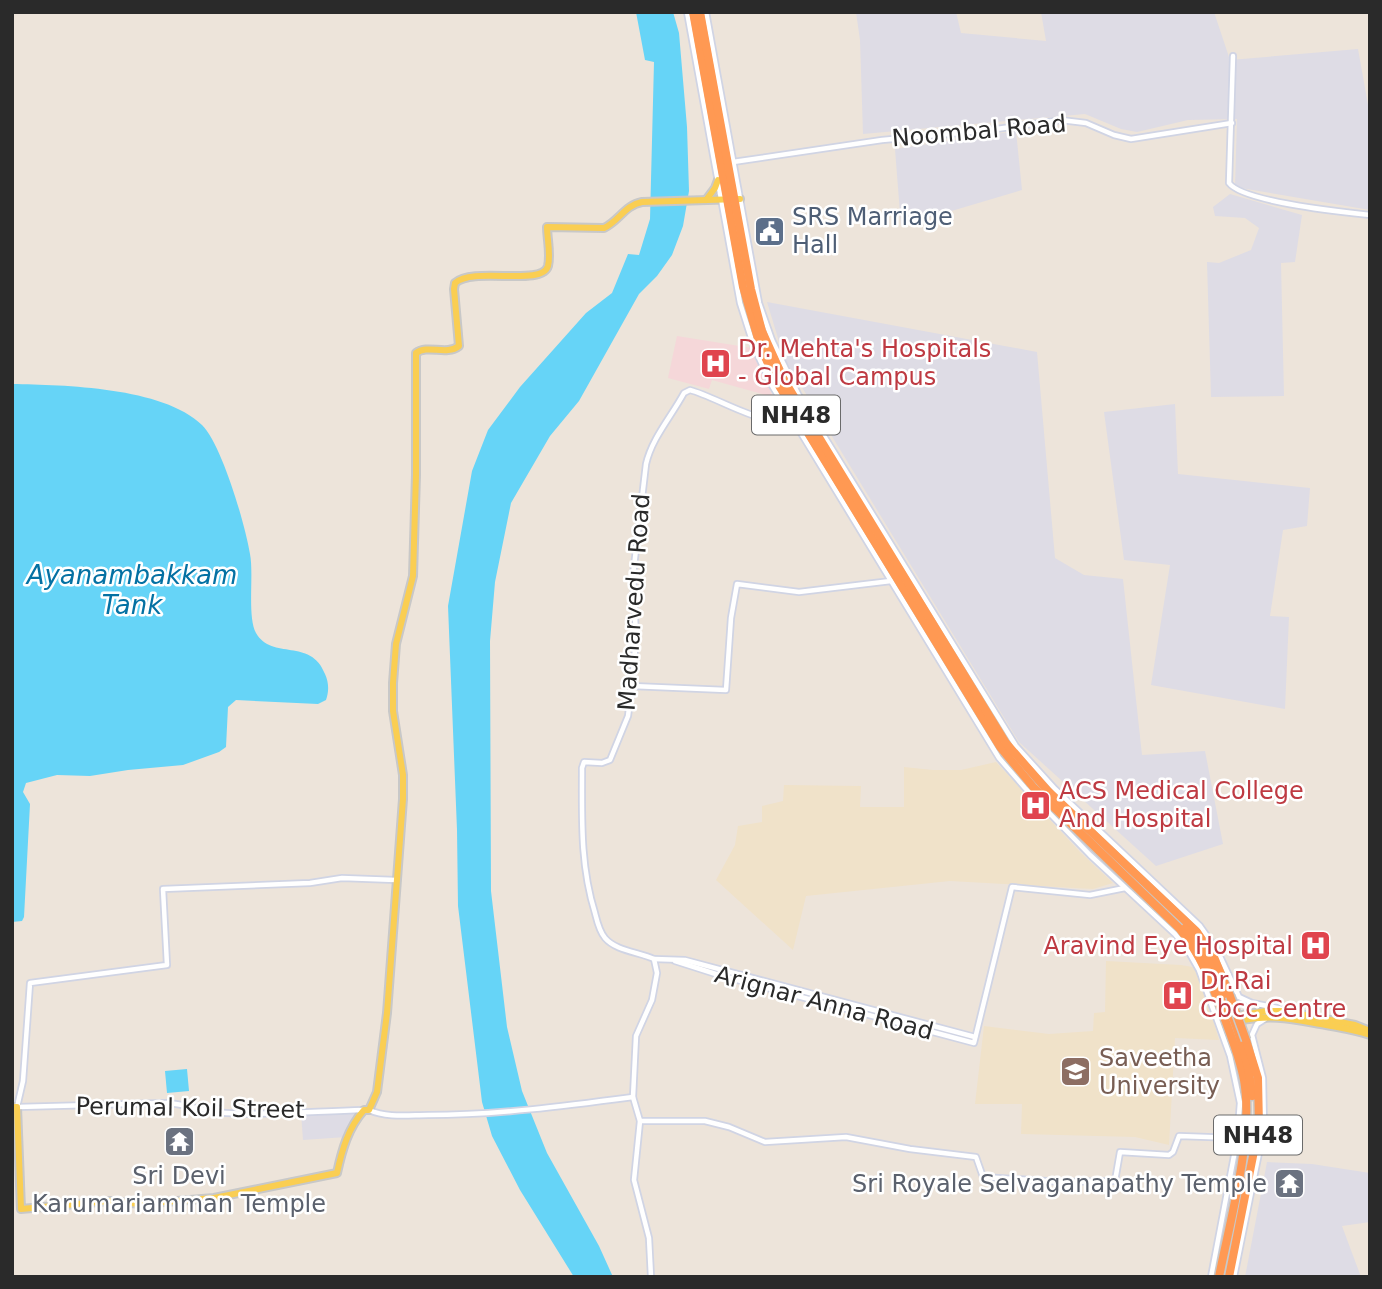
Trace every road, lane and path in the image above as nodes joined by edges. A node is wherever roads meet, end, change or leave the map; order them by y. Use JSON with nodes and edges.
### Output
{"nodes":[{"id":1,"x":687,"y":12,"type":"edge"},
{"id":2,"x":693,"y":12,"type":"edge"},
{"id":3,"x":700,"y":12,"type":"edge"},
{"id":4,"x":706,"y":12,"type":"edge"},
{"id":5,"x":1233,"y":56,"type":"dead end"},
{"id":6,"x":1232,"y":123,"type":"junction"},
{"id":7,"x":730,"y":162,"type":"junction"},
{"id":8,"x":718,"y":180,"type":"junction"},
{"id":9,"x":731,"y":200,"type":"junction"},
{"id":10,"x":703,"y":201,"type":"junction"},
{"id":11,"x":1370,"y":215,"type":"edge"},
{"id":12,"x":801,"y":416,"type":"junction"},
{"id":13,"x":891,"y":581,"type":"junction"},
{"id":14,"x":632,"y":686,"type":"junction"},
{"id":15,"x":974,"y":705,"type":"junction"},
{"id":16,"x":1019,"y":750,"type":"junction"},
{"id":17,"x":999,"y":758,"type":"junction"},
{"id":18,"x":1021,"y":767,"type":"junction"},
{"id":19,"x":1036,"y":779,"type":"junction"},
{"id":20,"x":1045,"y":788,"type":"junction"},
{"id":21,"x":1055,"y":789,"type":"junction"},
{"id":22,"x":396,"y":880,"type":"junction"},
{"id":23,"x":1125,"y":888,"type":"junction"},
{"id":24,"x":1140,"y":889,"type":"junction"},
{"id":25,"x":654,"y":959,"type":"junction"},
{"id":26,"x":1230,"y":997,"type":"junction"},
{"id":27,"x":1293,"y":1013,"type":"junction"},
{"id":28,"x":1279,"y":1016,"type":"junction"},
{"id":29,"x":1232,"y":1020,"type":"junction"},
{"id":30,"x":1370,"y":1033,"type":"edge"},
{"id":31,"x":633,"y":1097,"type":"junction"},
{"id":32,"x":15,"y":1107,"type":"edge"},
{"id":33,"x":367,"y":1110,"type":"junction"},
{"id":34,"x":640,"y":1121,"type":"junction"},
{"id":35,"x":1237,"y":1138,"type":"junction"},
{"id":36,"x":1236,"y":1185,"type":"junction"},
{"id":37,"x":651,"y":1277,"type":"edge"},
{"id":38,"x":1211,"y":1277,"type":"edge"},
{"id":39,"x":1219,"y":1277,"type":"edge"},
{"id":40,"x":1231,"y":1277,"type":"edge"}],
"edges":[{"from":1,"to":8,"type":"street"},
{"from":2,"to":9,"type":"highway","number":"NH48"},
{"from":3,"to":7,"type":"highway","number":"NH48"},
{"from":4,"to":7,"type":"street"},
{"from":5,"to":6,"type":"street"},
{"from":6,"to":7,"type":"street","name":"Noombal Road"},
{"from":6,"to":11,"type":"street"},
{"from":7,"to":9,"type":"highway","number":"NH48"},
{"from":8,"to":9,"type":"street"},
{"from":8,"to":10,"type":"main road"},
{"from":9,"to":10,"type":"main road"},
{"from":9,"to":12,"type":"highway","number":"NH48"},
{"from":9,"to":12,"type":"street"},
{"from":10,"to":22,"type":"main road"},
{"from":12,"to":13,"type":"street"},
{"from":12,"to":14,"type":"street","name":"Madharvedu Road"},
{"from":12,"to":15,"type":"highway","number":"NH48"},
{"from":12,"to":16,"type":"street"},
{"from":12,"to":18,"type":"highway","number":"NH48"},
{"from":13,"to":14,"type":"street"},
{"from":13,"to":17,"type":"street"},
{"from":14,"to":25,"type":"street","name":"Madharvedu Road"},
{"from":15,"to":17,"type":"highway"},
{"from":15,"to":18,"type":"highway","number":"NH48"},
{"from":16,"to":19,"type":"highway"},
{"from":16,"to":21,"type":"street"},
{"from":17,"to":23,"type":"street"},
{"from":18,"to":19,"type":"highway","number":"NH48"},
{"from":18,"to":24,"type":"highway","number":"NH48"},
{"from":19,"to":20,"type":"highway","number":"NH48"},
{"from":20,"to":21,"type":"highway"},
{"from":20,"to":26,"type":"highway","number":"NH48"},
{"from":21,"to":26,"type":"street"},
{"from":22,"to":32,"type":"street"},
{"from":22,"to":33,"type":"main road"},
{"from":23,"to":25,"type":"street","name":"Arignar Anna Road"},
{"from":23,"to":35,"type":"street"},
{"from":24,"to":26,"type":"highway"},
{"from":24,"to":36,"type":"highway","number":"NH48"},
{"from":25,"to":31,"type":"street"},
{"from":26,"to":27,"type":"street"},
{"from":26,"to":29,"type":"highway"},
{"from":26,"to":40,"type":"highway","number":"NH48","bridge":true},
{"from":27,"to":29,"type":"main road"},
{"from":27,"to":30,"type":"main road"},
{"from":28,"to":29,"type":"main road"},
{"from":28,"to":30,"type":"main road"},
{"from":28,"to":40,"type":"street"},
{"from":29,"to":36,"type":"highway"},
{"from":31,"to":33,"type":"street","name":"Perumal Koil Street"},
{"from":31,"to":34,"type":"street"},
{"from":32,"to":33,"type":"street","name":"Perumal Koil Street"},
{"from":32,"to":33,"type":"main road"},
{"from":34,"to":35,"type":"street"},
{"from":34,"to":37,"type":"street"},
{"from":35,"to":38,"type":"street"},
{"from":36,"to":39,"type":"highway","number":"NH48"}]}
